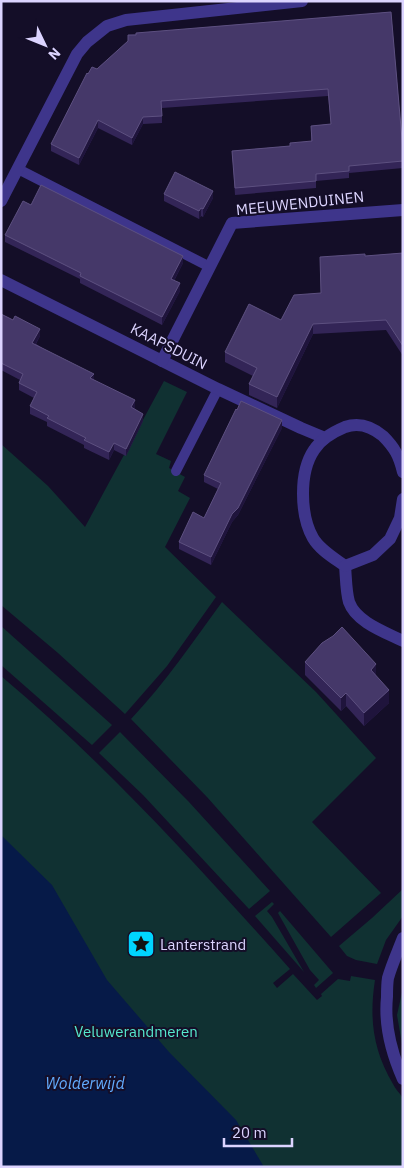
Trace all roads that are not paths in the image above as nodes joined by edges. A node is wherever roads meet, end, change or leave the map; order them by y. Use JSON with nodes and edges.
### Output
{"nodes":[{"id":1,"x":302,"y":1,"type":"edge"},
{"id":2,"x":18,"y":169,"type":"junction"},
{"id":3,"x":1,"y":201,"type":"edge"},
{"id":4,"x":403,"y":210,"type":"edge"},
{"id":5,"x":210,"y":267,"type":"junction"},
{"id":6,"x":1,"y":280,"type":"edge"},
{"id":7,"x":162,"y":361,"type":"junction"},
{"id":8,"x":218,"y":389,"type":"junction"},
{"id":9,"x":325,"y":438,"type":"junction"},
{"id":10,"x":176,"y":471,"type":"dead end"},
{"id":11,"x":403,"y":472,"type":"edge"},
{"id":12,"x":403,"y":500,"type":"edge"},
{"id":13,"x":345,"y":566,"type":"junction"},
{"id":14,"x":403,"y":641,"type":"edge"},
{"id":15,"x":403,"y":938,"type":"edge"},
{"id":16,"x":403,"y":1079,"type":"edge"}],
"edges":[{"from":1,"to":2,"type":"street"},
{"from":2,"to":3,"type":"street"},
{"from":2,"to":5,"type":"lane"},
{"from":4,"to":5,"type":"street","name":"MEEUWENDUINEN"},
{"from":5,"to":7,"type":"street","name":"MEEUWENDUINEN"},
{"from":6,"to":7,"type":"street","name":"KAAPSDUIN"},
{"from":7,"to":8,"type":"street","name":"KAAPSDUIN"},
{"from":8,"to":9,"type":"street","name":"KAAPSDUIN"},
{"from":8,"to":10,"type":"lane"},
{"from":9,"to":11,"type":"street"},
{"from":9,"to":13,"type":"street"},
{"from":12,"to":13,"type":"street"},
{"from":13,"to":14,"type":"street"},
{"from":15,"to":16,"type":"street"}]}
